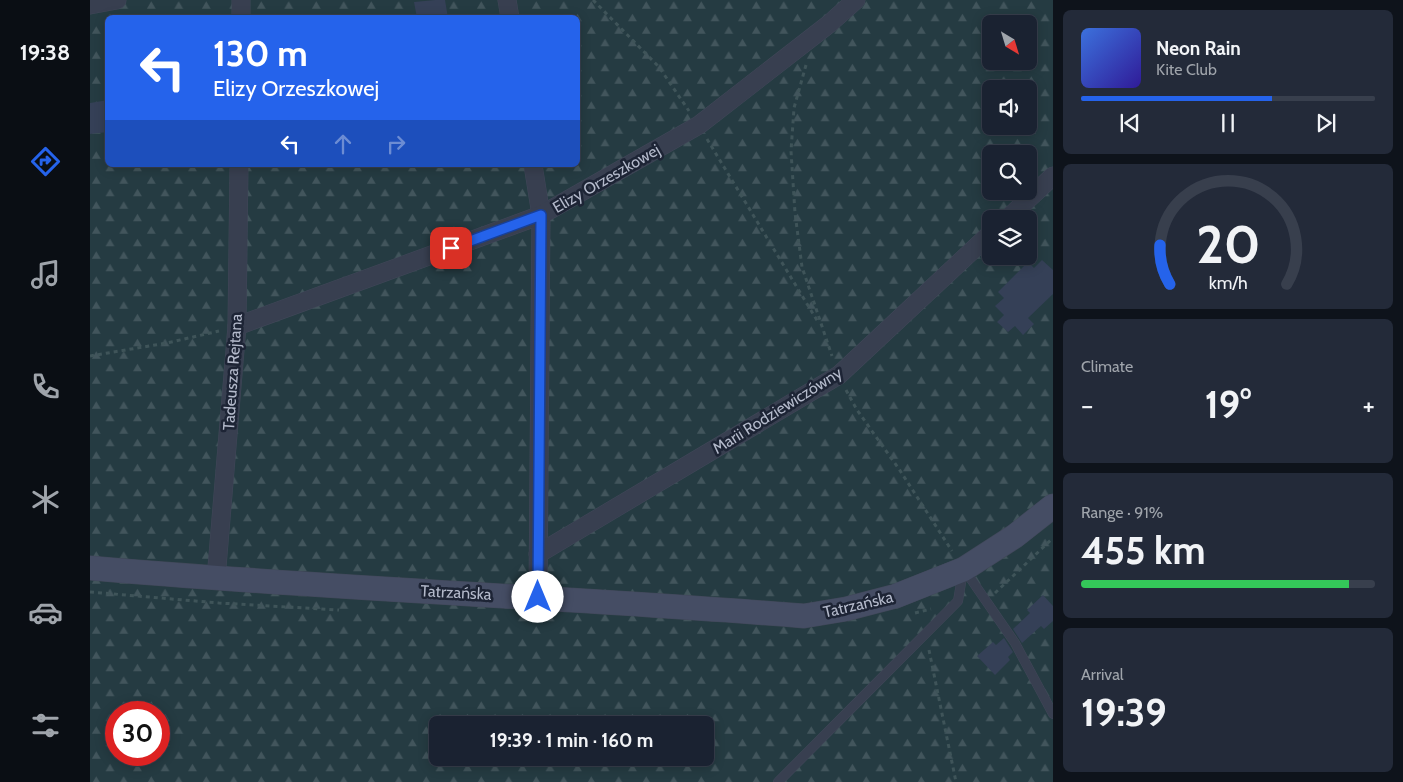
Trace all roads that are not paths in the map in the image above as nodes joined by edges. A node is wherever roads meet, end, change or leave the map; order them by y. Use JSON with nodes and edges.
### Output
{"nodes":[{"id":1,"x":117,"y":0,"type":"edge"},
{"id":2,"x":241,"y":0,"type":"edge"},
{"id":3,"x":507,"y":0,"type":"edge"},
{"id":4,"x":856,"y":0,"type":"edge"},
{"id":5,"x":90,"y":5,"type":"edge"},
{"id":6,"x":241,"y":15,"type":"edge"},
{"id":7,"x":510,"y":15,"type":"edge"},
{"id":8,"x":239,"y":167,"type":"edge"},
{"id":9,"x":533,"y":167,"type":"edge"},
{"id":10,"x":1053,"y":176,"type":"edge"},
{"id":11,"x":1017,"y":210,"type":"edge"},
{"id":12,"x":541,"y":215,"type":"junction"},
{"id":13,"x":982,"y":241,"type":"edge"},
{"id":14,"x":237,"y":326,"type":"junction"},
{"id":15,"x":1053,"y":506,"type":"edge"},
{"id":16,"x":538,"y":554,"type":"junction"},
{"id":17,"x":90,"y":568,"type":"edge"},
{"id":18,"x":964,"y":569,"type":"junction"},
{"id":19,"x":216,"y":579,"type":"junction"},
{"id":20,"x":538,"y":597,"type":"junction"},
{"id":21,"x":1053,"y":714,"type":"edge"},
{"id":22,"x":778,"y":782,"type":"edge"}],
"edges":[{"from":1,"to":5,"type":"street"},
{"from":2,"to":6,"type":"street"},
{"from":3,"to":7,"type":"street"},
{"from":4,"to":12,"type":"street","name":"Elizy Orzeszkowej"},
{"from":8,"to":14,"type":"street","name":"Tadeusza Rejtana"},
{"from":9,"to":12,"type":"street"},
{"from":10,"to":11,"type":"street"},
{"from":12,"to":14,"type":"street","name":"Elizy Orzeszkowej"},
{"from":12,"to":16,"type":"street"},
{"from":13,"to":16,"type":"street","name":"Marii Rodziewiczówny"},
{"from":14,"to":19,"type":"street","name":"Tadeusza Rejtana"},
{"from":15,"to":18,"type":"street","name":"Tatrzańska"},
{"from":16,"to":20,"type":"street"},
{"from":17,"to":19,"type":"street","name":"Tatrzańska"},
{"from":18,"to":20,"type":"street","name":"Tatrzańska"},
{"from":18,"to":21,"type":"lane"},
{"from":18,"to":22,"type":"lane"},
{"from":19,"to":20,"type":"street","name":"Tatrzańska"}]}
